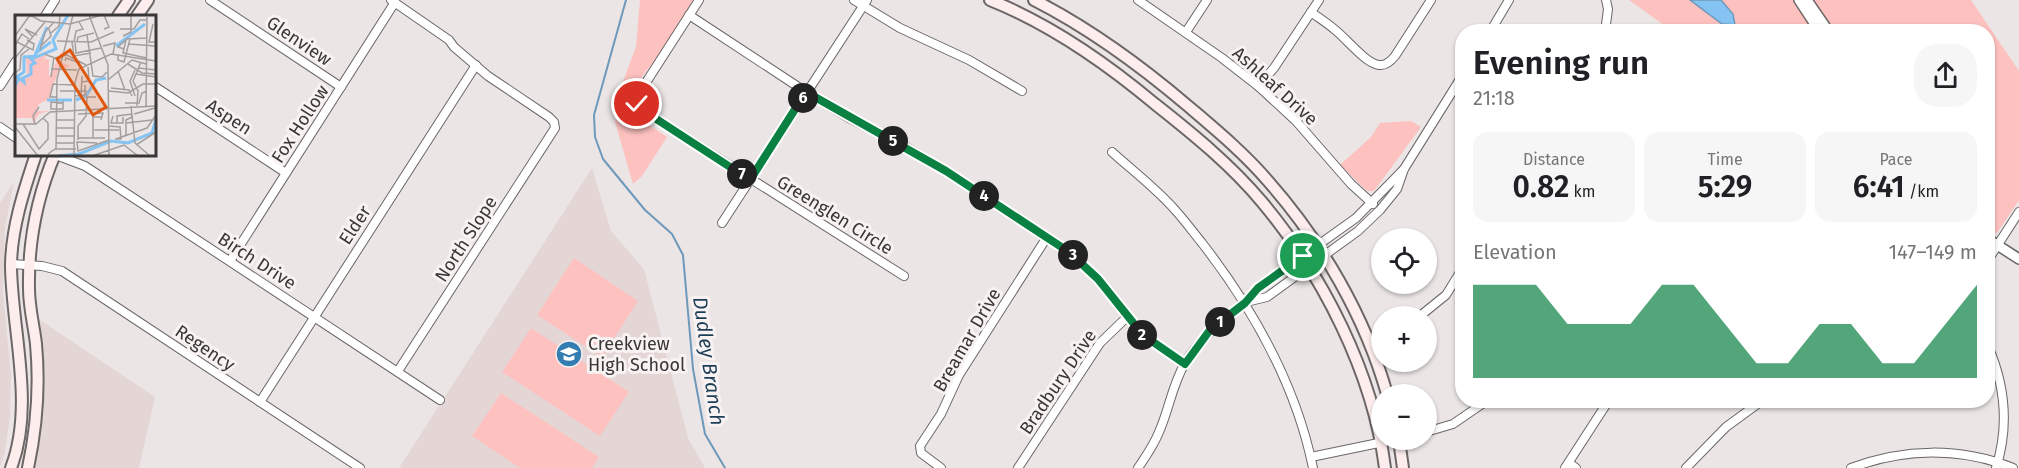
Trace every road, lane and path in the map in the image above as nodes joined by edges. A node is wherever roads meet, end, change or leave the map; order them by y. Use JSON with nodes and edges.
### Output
{"nodes":[{"id":1,"x":56,"y":0,"type":"edge"},
{"id":2,"x":129,"y":0,"type":"edge"},
{"id":3,"x":147,"y":0,"type":"edge"},
{"id":4,"x":210,"y":0,"type":"edge"},
{"id":5,"x":699,"y":0,"type":"edge"},
{"id":6,"x":854,"y":0,"type":"edge"},
{"id":7,"x":990,"y":0,"type":"edge"},
{"id":8,"x":1034,"y":0,"type":"edge"},
{"id":9,"x":1138,"y":0,"type":"edge"},
{"id":10,"x":1207,"y":0,"type":"edge"},
{"id":11,"x":1319,"y":0,"type":"edge"},
{"id":12,"x":1431,"y":0,"type":"edge"},
{"id":13,"x":1509,"y":0,"type":"edge"},
{"id":14,"x":1606,"y":0,"type":"edge"},
{"id":15,"x":1799,"y":0,"type":"edge"},
{"id":16,"x":1807,"y":0,"type":"edge"},
{"id":17,"x":393,"y":1,"type":"edge"},
{"id":18,"x":865,"y":3,"type":"edge"},
{"id":19,"x":1311,"y":12,"type":"junction"},
{"id":20,"x":46,"y":15,"type":"edge"},
{"id":21,"x":119,"y":15,"type":"edge"},
{"id":22,"x":138,"y":15,"type":"edge"},
{"id":23,"x":690,"y":15,"type":"junction"},
{"id":24,"x":1495,"y":24,"type":"edge"},
{"id":25,"x":1606,"y":24,"type":"edge"},
{"id":26,"x":1815,"y":24,"type":"edge"},
{"id":27,"x":1824,"y":24,"type":"edge"},
{"id":28,"x":1186,"y":32,"type":"junction"},
{"id":29,"x":15,"y":63,"type":"edge"},
{"id":30,"x":476,"y":65,"type":"junction"},
{"id":31,"x":0,"y":86,"type":"edge"},
{"id":32,"x":1258,"y":86,"type":"junction"},
{"id":33,"x":156,"y":87,"type":"edge"},
{"id":34,"x":341,"y":87,"type":"junction"},
{"id":35,"x":1455,"y":87,"type":"edge"},
{"id":36,"x":1022,"y":91,"type":"dead end"},
{"id":37,"x":806,"y":92,"type":"junction"},
{"id":38,"x":0,"y":127,"type":"edge"},
{"id":39,"x":15,"y":137,"type":"edge"},
{"id":40,"x":1112,"y":152,"type":"dead end"},
{"id":41,"x":35,"y":156,"type":"edge"},
{"id":42,"x":54,"y":156,"type":"edge"},
{"id":43,"x":57,"y":156,"type":"edge"},
{"id":44,"x":1404,"y":169,"type":"junction"},
{"id":45,"x":286,"y":173,"type":"junction"},
{"id":46,"x":750,"y":180,"type":"junction"},
{"id":47,"x":1372,"y":202,"type":"junction"},
{"id":48,"x":1380,"y":210,"type":"junction"},
{"id":49,"x":2019,"y":212,"type":"edge"},
{"id":50,"x":722,"y":223,"type":"dead end"},
{"id":51,"x":1047,"y":237,"type":"junction"},
{"id":52,"x":1997,"y":245,"type":"junction"},
{"id":53,"x":1995,"y":248,"type":"edge"},
{"id":54,"x":1320,"y":250,"type":"junction"},
{"id":55,"x":2019,"y":259,"type":"edge"},
{"id":56,"x":1305,"y":260,"type":"junction"},
{"id":57,"x":230,"y":261,"type":"junction"},
{"id":58,"x":11,"y":264,"type":"junction"},
{"id":59,"x":30,"y":266,"type":"junction"},
{"id":60,"x":904,"y":276,"type":"dead end"},
{"id":61,"x":1455,"y":280,"type":"edge"},
{"id":62,"x":1245,"y":303,"type":"junction"},
{"id":63,"x":1432,"y":306,"type":"edge"},
{"id":64,"x":1127,"y":316,"type":"junction"},
{"id":65,"x":314,"y":317,"type":"junction"},
{"id":66,"x":1185,"y":364,"type":"junction"},
{"id":67,"x":1995,"y":366,"type":"edge"},
{"id":68,"x":399,"y":371,"type":"junction"},
{"id":69,"x":1383,"y":384,"type":"edge"},
{"id":70,"x":440,"y":400,"type":"dead end"},
{"id":71,"x":260,"y":402,"type":"junction"},
{"id":72,"x":1371,"y":404,"type":"edge"},
{"id":73,"x":1476,"y":408,"type":"edge"},
{"id":74,"x":1604,"y":408,"type":"edge"},
{"id":75,"x":1752,"y":408,"type":"edge"},
{"id":76,"x":1437,"y":428,"type":"edge"},
{"id":77,"x":1371,"y":444,"type":"edge"},
{"id":78,"x":1382,"y":450,"type":"edge"},
{"id":79,"x":1400,"y":450,"type":"edge"},
{"id":80,"x":1311,"y":458,"type":"junction"},
{"id":81,"x":345,"y":459,"type":"junction"},
{"id":82,"x":1567,"y":465,"type":"edge"},
{"id":83,"x":1997,"y":465,"type":"edge"},
{"id":84,"x":11,"y":468,"type":"edge"},
{"id":85,"x":28,"y":468,"type":"edge"},
{"id":86,"x":339,"y":468,"type":"edge"},
{"id":87,"x":360,"y":468,"type":"edge"},
{"id":88,"x":941,"y":468,"type":"edge"},
{"id":89,"x":1018,"y":468,"type":"edge"},
{"id":90,"x":1138,"y":468,"type":"edge"},
{"id":91,"x":1313,"y":468,"type":"edge"},
{"id":92,"x":1385,"y":468,"type":"edge"},
{"id":93,"x":1403,"y":468,"type":"edge"},
{"id":94,"x":1576,"y":468,"type":"edge"},
{"id":95,"x":1686,"y":468,"type":"edge"},
{"id":96,"x":1851,"y":468,"type":"edge"},
{"id":97,"x":2013,"y":468,"type":"edge"}],
"edges":[{"from":1,"to":20,"type":"street"},
{"from":2,"to":21,"type":"main road"},
{"from":3,"to":22,"type":"main road"},
{"from":4,"to":34,"type":"street","name":"Glenview"},
{"from":5,"to":23,"type":"street"},
{"from":6,"to":18,"type":"street"},
{"from":7,"to":56,"type":"main road"},
{"from":8,"to":54,"type":"main road"},
{"from":9,"to":28,"type":"street","name":"Ashleaf Drive"},
{"from":10,"to":28,"type":"street"},
{"from":11,"to":19,"type":"street"},
{"from":12,"to":19,"type":"street"},
{"from":13,"to":24,"type":"street"},
{"from":14,"to":25,"type":"street"},
{"from":15,"to":26,"type":"street"},
{"from":16,"to":27,"type":"street"},
{"from":17,"to":30,"type":"street"},
{"from":17,"to":34,"type":"street","name":"Fox Hollow"},
{"from":18,"to":36,"type":"street"},
{"from":18,"to":37,"type":"street"},
{"from":19,"to":32,"type":"street"},
{"from":23,"to":37,"type":"street"},
{"from":23,"to":46,"type":"street","name":"Greenglen Circle"},
{"from":28,"to":32,"type":"street","name":"Ashleaf Drive"},
{"from":29,"to":31,"type":"street"},
{"from":30,"to":65,"type":"street","name":"Elder"},
{"from":30,"to":68,"type":"street","name":"North Slope"},
{"from":32,"to":47,"type":"street","name":"Ashleaf Drive"},
{"from":33,"to":45,"type":"street","name":"Aspen"},
{"from":34,"to":45,"type":"street","name":"Fox Hollow"},
{"from":35,"to":44,"type":"street"},
{"from":37,"to":46,"type":"street"},
{"from":37,"to":51,"type":"street"},
{"from":38,"to":39,"type":"street"},
{"from":40,"to":62,"type":"street"},
{"from":41,"to":58,"type":"main road"},
{"from":42,"to":59,"type":"main road"},
{"from":43,"to":57,"type":"street","name":"Birch Drive"},
{"from":44,"to":47,"type":"street"},
{"from":44,"to":48,"type":"street"},
{"from":45,"to":57,"type":"street","name":"Fox Hollow"},
{"from":46,"to":50,"type":"street"},
{"from":46,"to":60,"type":"street","name":"Greenglen Circle"},
{"from":47,"to":48,"type":"street","name":"Ashleaf Drive"},
{"from":47,"to":54,"type":"street"},
{"from":48,"to":54,"type":"street"},
{"from":49,"to":52,"type":"street"},
{"from":51,"to":64,"type":"street"},
{"from":51,"to":88,"type":"street","name":"Breamar Drive"},
{"from":52,"to":53,"type":"street"},
{"from":52,"to":55,"type":"street"},
{"from":54,"to":56,"type":"street"},
{"from":54,"to":69,"type":"main road"},
{"from":56,"to":62,"type":"street"},
{"from":56,"to":62,"type":"street"},
{"from":56,"to":72,"type":"main road"},
{"from":57,"to":65,"type":"street","name":"Birch Drive"},
{"from":58,"to":59,"type":"street","name":"Regency"},
{"from":58,"to":84,"type":"main road"},
{"from":59,"to":71,"type":"street","name":"Regency"},
{"from":59,"to":85,"type":"main road"},
{"from":61,"to":63,"type":"street"},
{"from":62,"to":66,"type":"street"},
{"from":62,"to":80,"type":"street"},
{"from":64,"to":66,"type":"street"},
{"from":64,"to":89,"type":"street","name":"Bradbury Drive"},
{"from":65,"to":68,"type":"street","name":"Birch Drive"},
{"from":65,"to":71,"type":"street","name":"Elder"},
{"from":66,"to":90,"type":"street"},
{"from":67,"to":83,"type":"street"},
{"from":68,"to":70,"type":"street","name":"Birch Drive"},
{"from":71,"to":81,"type":"street","name":"Regency"},
{"from":73,"to":76,"type":"street"},
{"from":74,"to":82,"type":"street"},
{"from":75,"to":95,"type":"street"},
{"from":77,"to":80,"type":"street"},
{"from":78,"to":92,"type":"main road"},
{"from":79,"to":93,"type":"main road"},
{"from":80,"to":91,"type":"street"},
{"from":81,"to":86,"type":"street"},
{"from":81,"to":87,"type":"street","name":"Regency"},
{"from":82,"to":94,"type":"street"},
{"from":83,"to":96,"type":"street"},
{"from":83,"to":97,"type":"street"}]}
